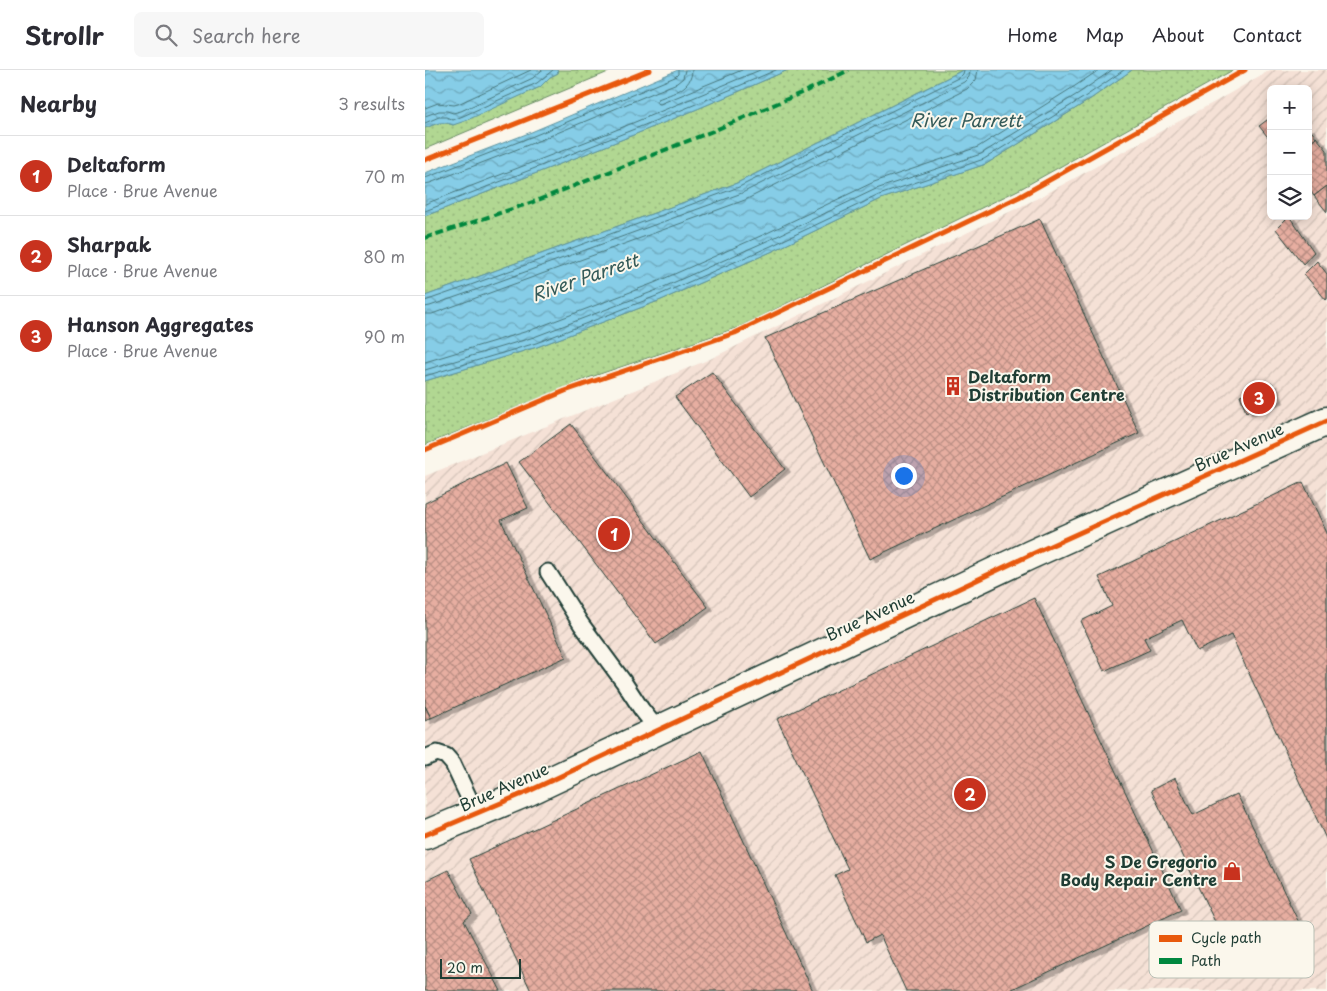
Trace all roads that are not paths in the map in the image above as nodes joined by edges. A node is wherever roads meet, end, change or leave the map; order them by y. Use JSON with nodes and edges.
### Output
{"nodes":[{"id":1,"x":1327,"y":421,"type":"edge"},
{"id":2,"x":547,"y":572,"type":"dead end"},
{"id":3,"x":658,"y":730,"type":"junction"},
{"id":4,"x":425,"y":758,"type":"edge"},
{"id":5,"x":476,"y":814,"type":"junction"},
{"id":6,"x":425,"y":835,"type":"edge"}],
"edges":[{"from":1,"to":3,"type":"street","name":"Brue Avenue"},
{"from":2,"to":3,"type":"lane"},
{"from":3,"to":5,"type":"street","name":"Brue Avenue"},
{"from":4,"to":5,"type":"lane"},
{"from":5,"to":6,"type":"street","name":"Brue Avenue"}]}
